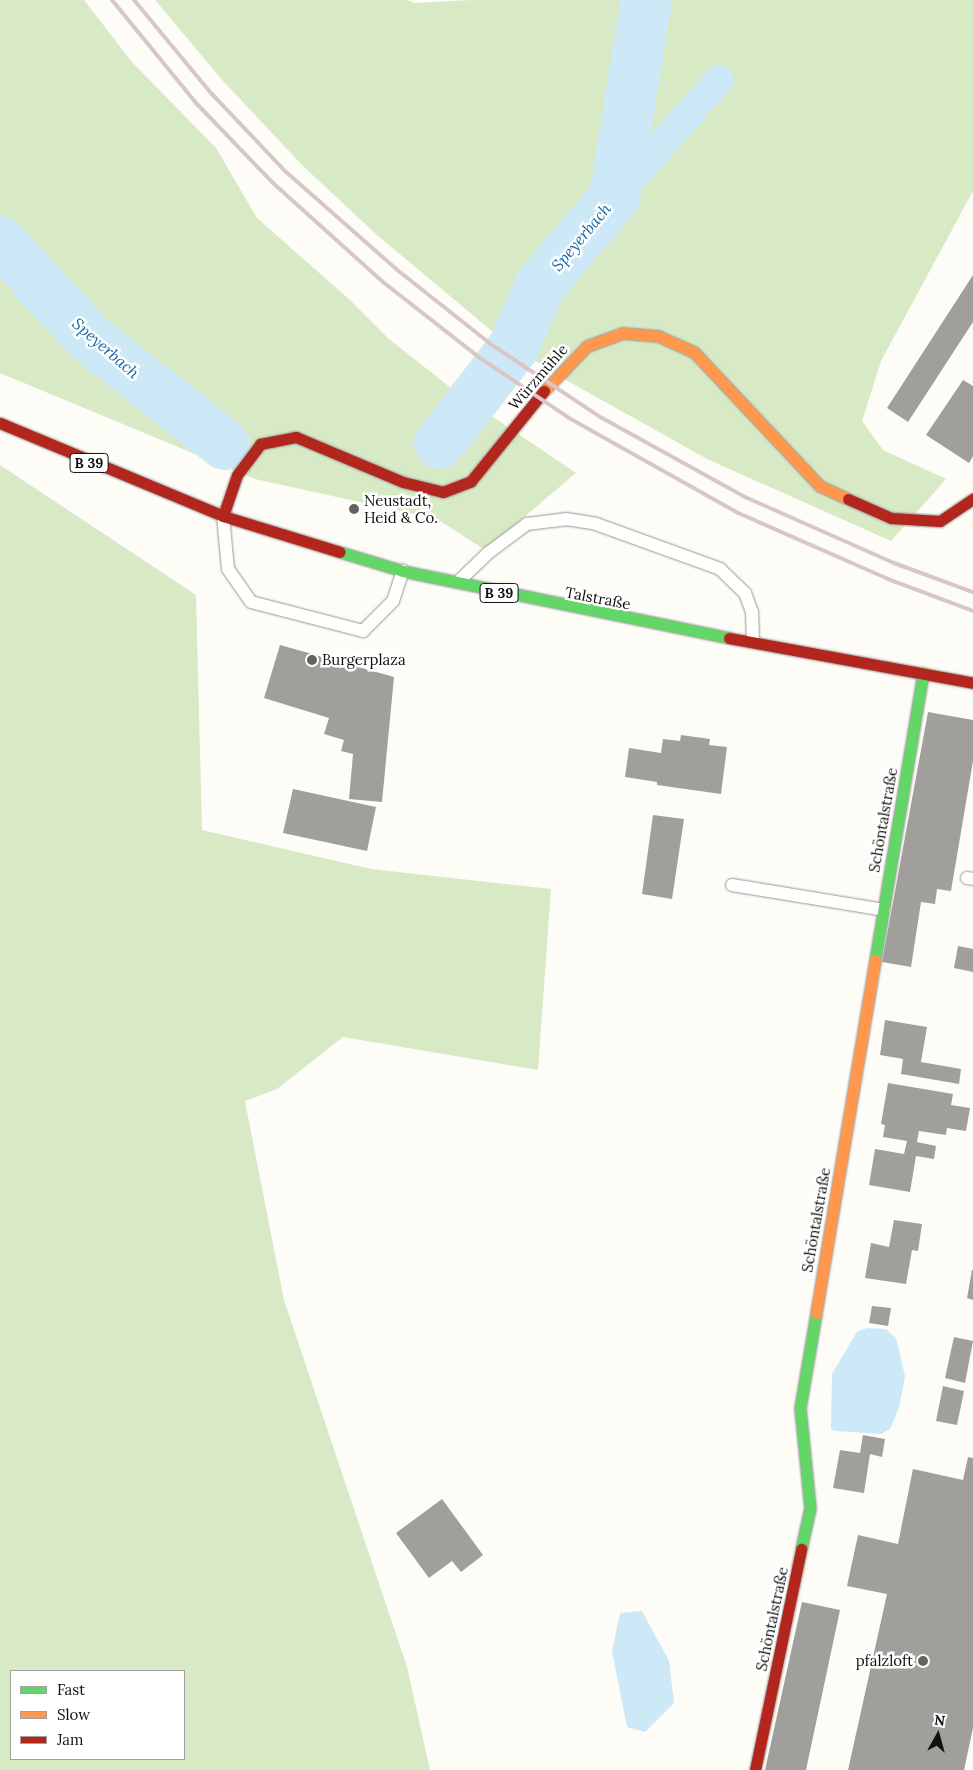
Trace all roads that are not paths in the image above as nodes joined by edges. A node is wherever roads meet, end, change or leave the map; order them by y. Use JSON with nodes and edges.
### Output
{"nodes":[{"id":1,"x":0,"y":423,"type":"edge"},
{"id":2,"x":973,"y":499,"type":"edge"},
{"id":3,"x":223,"y":516,"type":"junction"},
{"id":4,"x":403,"y":571,"type":"junction"},
{"id":5,"x":456,"y":584,"type":"junction"},
{"id":6,"x":753,"y":642,"type":"junction"},
{"id":7,"x":923,"y":673,"type":"junction"},
{"id":8,"x":973,"y":683,"type":"edge"},
{"id":9,"x":732,"y":885,"type":"dead end"},
{"id":10,"x":884,"y":910,"type":"junction"},
{"id":11,"x":754,"y":1770,"type":"edge"}],
"edges":[{"from":1,"to":3,"type":"street","number":"B 39"},
{"from":2,"to":3,"type":"street","name":"Würzmühle"},
{"from":3,"to":4,"type":"street","name":"Talstraße","number":"B 39"},
{"from":3,"to":4,"type":"lane"},
{"from":4,"to":5,"type":"street","name":"Talstraße","number":"B 39"},
{"from":5,"to":6,"type":"street","name":"Talstraße","number":"B 39"},
{"from":5,"to":6,"type":"lane"},
{"from":6,"to":7,"type":"street","name":"Talstraße","number":"B 39"},
{"from":7,"to":8,"type":"street","name":"Talstraße","number":"B 39"},
{"from":7,"to":10,"type":"street","name":"Schöntalstraße"},
{"from":9,"to":10,"type":"lane"},
{"from":10,"to":11,"type":"street","name":"Schöntalstraße"}]}
